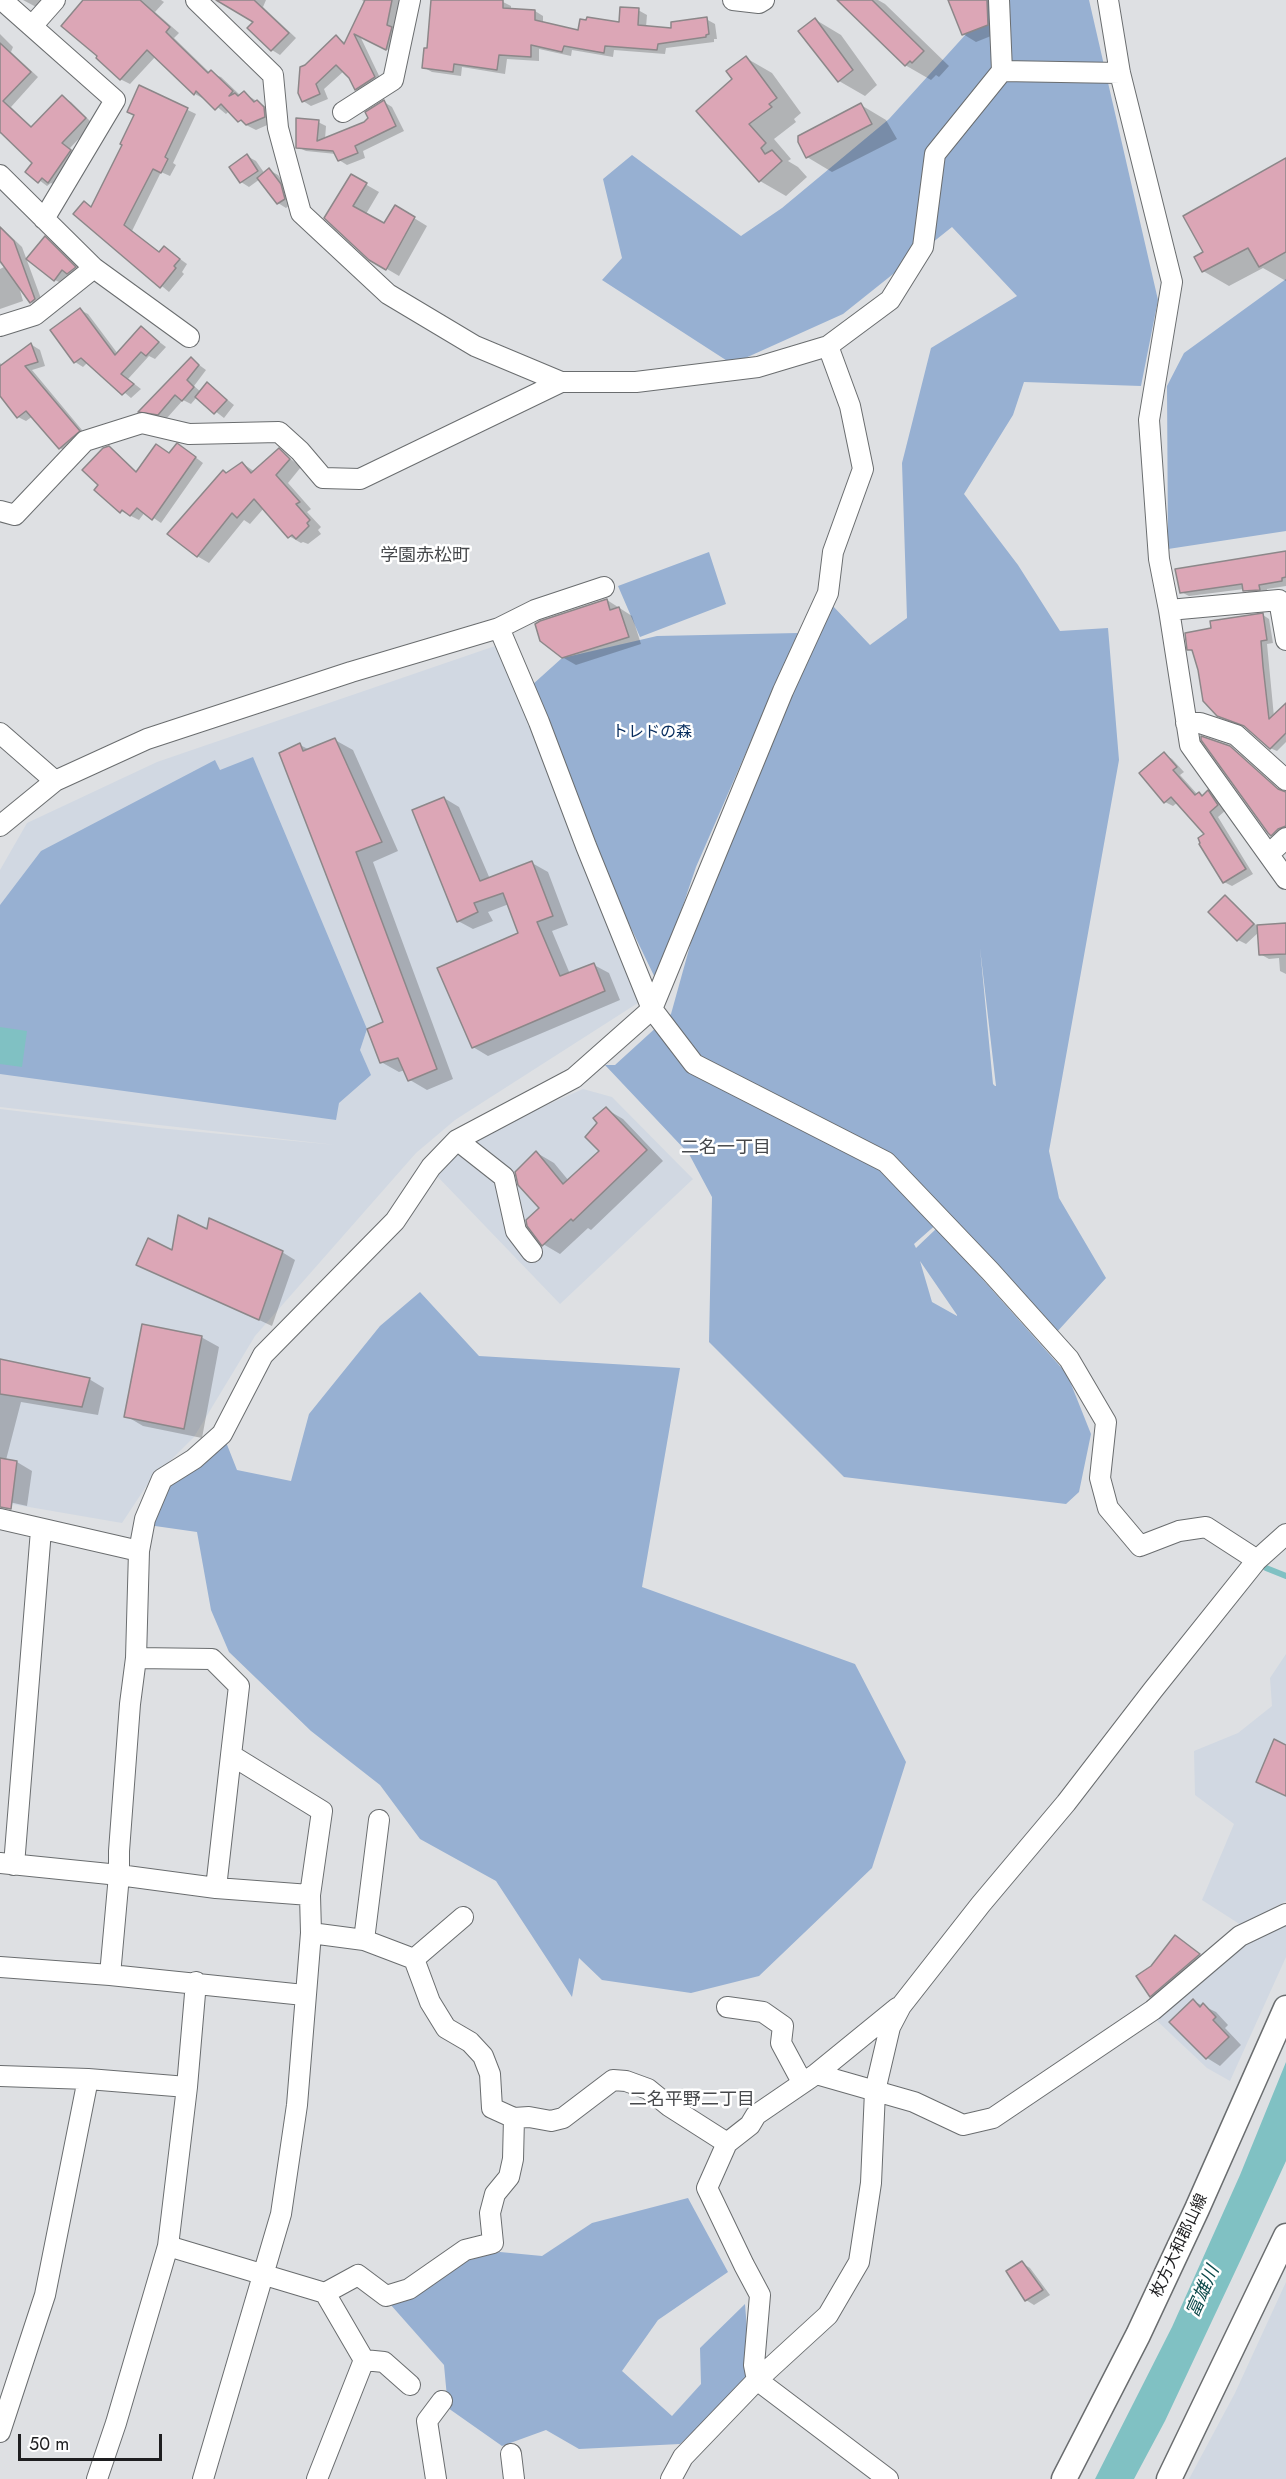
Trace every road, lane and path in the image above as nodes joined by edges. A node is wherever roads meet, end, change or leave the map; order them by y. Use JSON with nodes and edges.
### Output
{"nodes":[{"id":1,"x":2,"y":0,"type":"edge"},
{"id":2,"x":55,"y":0,"type":"edge"},
{"id":3,"x":196,"y":0,"type":"edge"},
{"id":4,"x":410,"y":0,"type":"edge"},
{"id":5,"x":732,"y":0,"type":"edge"},
{"id":6,"x":764,"y":0,"type":"edge"},
{"id":7,"x":999,"y":0,"type":"edge"},
{"id":8,"x":1108,"y":0,"type":"edge"},
{"id":9,"x":32,"y":26,"type":"junction"},
{"id":10,"x":1002,"y":71,"type":"junction"},
{"id":11,"x":1120,"y":73,"type":"junction"},
{"id":12,"x":343,"y":112,"type":"dead end"},
{"id":13,"x":0,"y":175,"type":"edge"},
{"id":14,"x":44,"y":219,"type":"junction"},
{"id":15,"x":94,"y":268,"type":"junction"},
{"id":16,"x":0,"y":326,"type":"edge"},
{"id":17,"x":189,"y":337,"type":"dead end"},
{"id":18,"x":828,"y":346,"type":"junction"},
{"id":19,"x":561,"y":382,"type":"junction"},
{"id":20,"x":0,"y":511,"type":"edge"},
{"id":21,"x":604,"y":587,"type":"dead end"},
{"id":22,"x":1169,"y":610,"type":"junction"},
{"id":23,"x":500,"y":628,"type":"junction"},
{"id":24,"x":1286,"y":640,"type":"edge"},
{"id":25,"x":1186,"y":723,"type":"junction"},
{"id":26,"x":0,"y":733,"type":"edge"},
{"id":27,"x":1283,"y":771,"type":"edge"},
{"id":28,"x":56,"y":781,"type":"junction"},
{"id":29,"x":0,"y":826,"type":"edge"},
{"id":30,"x":1286,"y":838,"type":"edge"},
{"id":31,"x":1269,"y":854,"type":"junction"},
{"id":32,"x":1286,"y":879,"type":"edge"},
{"id":33,"x":652,"y":1009,"type":"junction"},
{"id":34,"x":457,"y":1140,"type":"junction"},
{"id":35,"x":532,"y":1252,"type":"dead end"},
{"id":36,"x":0,"y":1520,"type":"edge"},
{"id":37,"x":41,"y":1530,"type":"junction"},
{"id":38,"x":1286,"y":1534,"type":"edge"},
{"id":39,"x":139,"y":1551,"type":"junction"},
{"id":40,"x":1257,"y":1560,"type":"junction"},
{"id":41,"x":136,"y":1658,"type":"junction"},
{"id":42,"x":231,"y":1755,"type":"junction"},
{"id":43,"x":379,"y":1820,"type":"dead end"},
{"id":44,"x":7,"y":1864,"type":"edge"},
{"id":45,"x":119,"y":1875,"type":"junction"},
{"id":46,"x":216,"y":1888,"type":"junction"},
{"id":47,"x":310,"y":1895,"type":"junction"},
{"id":48,"x":1286,"y":1914,"type":"edge"},
{"id":49,"x":463,"y":1917,"type":"dead end"},
{"id":50,"x":310,"y":1934,"type":"junction"},
{"id":51,"x":364,"y":1940,"type":"junction"},
{"id":52,"x":414,"y":1959,"type":"junction"},
{"id":53,"x":0,"y":1967,"type":"edge"},
{"id":54,"x":110,"y":1975,"type":"junction"},
{"id":55,"x":196,"y":1982,"type":"junction"},
{"id":56,"x":304,"y":1995,"type":"junction"},
{"id":57,"x":901,"y":2006,"type":"junction"},
{"id":58,"x":727,"y":2007,"type":"dead end"},
{"id":59,"x":1286,"y":2008,"type":"edge"},
{"id":60,"x":0,"y":2076,"type":"edge"},
{"id":61,"x":809,"y":2078,"type":"junction"},
{"id":62,"x":88,"y":2079,"type":"junction"},
{"id":63,"x":187,"y":2087,"type":"junction"},
{"id":64,"x":875,"y":2091,"type":"junction"},
{"id":65,"x":514,"y":2118,"type":"junction"},
{"id":66,"x":727,"y":2143,"type":"junction"},
{"id":67,"x":1286,"y":2236,"type":"edge"},
{"id":68,"x":168,"y":2246,"type":"junction"},
{"id":69,"x":264,"y":2275,"type":"junction"},
{"id":70,"x":325,"y":2293,"type":"junction"},
{"id":71,"x":364,"y":2360,"type":"junction"},
{"id":72,"x":757,"y":2380,"type":"junction"},
{"id":73,"x":411,"y":2385,"type":"dead end"},
{"id":74,"x":442,"y":2402,"type":"dead end"},
{"id":75,"x":0,"y":2432,"type":"edge"},
{"id":76,"x":511,"y":2454,"type":"dead end"},
{"id":77,"x":435,"y":2472,"type":"edge"},
{"id":78,"x":324,"y":2477,"type":"edge"},
{"id":79,"x":97,"y":2479,"type":"edge"},
{"id":80,"x":203,"y":2479,"type":"edge"},
{"id":81,"x":418,"y":2479,"type":"edge"},
{"id":82,"x":514,"y":2479,"type":"edge"},
{"id":83,"x":671,"y":2479,"type":"edge"},
{"id":84,"x":888,"y":2479,"type":"edge"},
{"id":85,"x":1064,"y":2479,"type":"edge"},
{"id":86,"x":1169,"y":2479,"type":"edge"}],
"edges":[{"from":1,"to":9,"type":"street"},
{"from":2,"to":9,"type":"street"},
{"from":3,"to":19,"type":"street"},
{"from":4,"to":12,"type":"street"},
{"from":5,"to":6,"type":"street"},
{"from":7,"to":10,"type":"street"},
{"from":8,"to":11,"type":"street"},
{"from":9,"to":14,"type":"street"},
{"from":10,"to":11,"type":"street"},
{"from":10,"to":18,"type":"street"},
{"from":11,"to":22,"type":"street"},
{"from":13,"to":14,"type":"street"},
{"from":14,"to":15,"type":"street"},
{"from":15,"to":16,"type":"street"},
{"from":15,"to":17,"type":"street"},
{"from":18,"to":19,"type":"street"},
{"from":18,"to":33,"type":"street"},
{"from":19,"to":20,"type":"street"},
{"from":21,"to":23,"type":"street"},
{"from":22,"to":24,"type":"street"},
{"from":22,"to":25,"type":"street"},
{"from":23,"to":28,"type":"street"},
{"from":23,"to":33,"type":"street"},
{"from":25,"to":27,"type":"street"},
{"from":25,"to":31,"type":"street"},
{"from":26,"to":28,"type":"street"},
{"from":28,"to":29,"type":"street"},
{"from":30,"to":31,"type":"street"},
{"from":31,"to":32,"type":"street"},
{"from":33,"to":34,"type":"street"},
{"from":33,"to":40,"type":"street"},
{"from":34,"to":35,"type":"street"},
{"from":34,"to":39,"type":"street"},
{"from":36,"to":37,"type":"street"},
{"from":37,"to":39,"type":"street"},
{"from":37,"to":44,"type":"street"},
{"from":38,"to":40,"type":"street"},
{"from":39,"to":41,"type":"street"},
{"from":40,"to":57,"type":"street"},
{"from":41,"to":42,"type":"street"},
{"from":41,"to":45,"type":"street"},
{"from":42,"to":46,"type":"street"},
{"from":42,"to":47,"type":"street"},
{"from":43,"to":51,"type":"street"},
{"from":44,"to":45,"type":"street"},
{"from":45,"to":46,"type":"street"},
{"from":45,"to":54,"type":"street"},
{"from":46,"to":47,"type":"street"},
{"from":47,"to":50,"type":"street"},
{"from":48,"to":64,"type":"street"},
{"from":49,"to":52,"type":"street"},
{"from":50,"to":51,"type":"street"},
{"from":50,"to":56,"type":"street"},
{"from":51,"to":52,"type":"street"},
{"from":52,"to":65,"type":"street"},
{"from":53,"to":54,"type":"street"},
{"from":54,"to":55,"type":"street"},
{"from":55,"to":56,"type":"street"},
{"from":55,"to":63,"type":"street"},
{"from":56,"to":69,"type":"street"},
{"from":57,"to":61,"type":"street"},
{"from":57,"to":64,"type":"street"},
{"from":58,"to":61,"type":"street"},
{"from":59,"to":85,"type":"main road","name":"枚方大和郡山線"},
{"from":60,"to":62,"type":"street"},
{"from":61,"to":64,"type":"street"},
{"from":61,"to":66,"type":"street"},
{"from":62,"to":63,"type":"street"},
{"from":62,"to":75,"type":"street"},
{"from":63,"to":68,"type":"street"},
{"from":64,"to":72,"type":"street"},
{"from":65,"to":66,"type":"street"},
{"from":65,"to":70,"type":"street"},
{"from":66,"to":72,"type":"street"},
{"from":67,"to":86,"type":"main road"},
{"from":68,"to":69,"type":"street"},
{"from":68,"to":79,"type":"street"},
{"from":69,"to":70,"type":"street"},
{"from":69,"to":80,"type":"street"},
{"from":70,"to":71,"type":"street"},
{"from":71,"to":73,"type":"street"},
{"from":71,"to":78,"type":"street"},
{"from":72,"to":83,"type":"street"},
{"from":72,"to":84,"type":"street"},
{"from":74,"to":77,"type":"street"},
{"from":76,"to":82,"type":"street"},
{"from":77,"to":81,"type":"street"}]}
